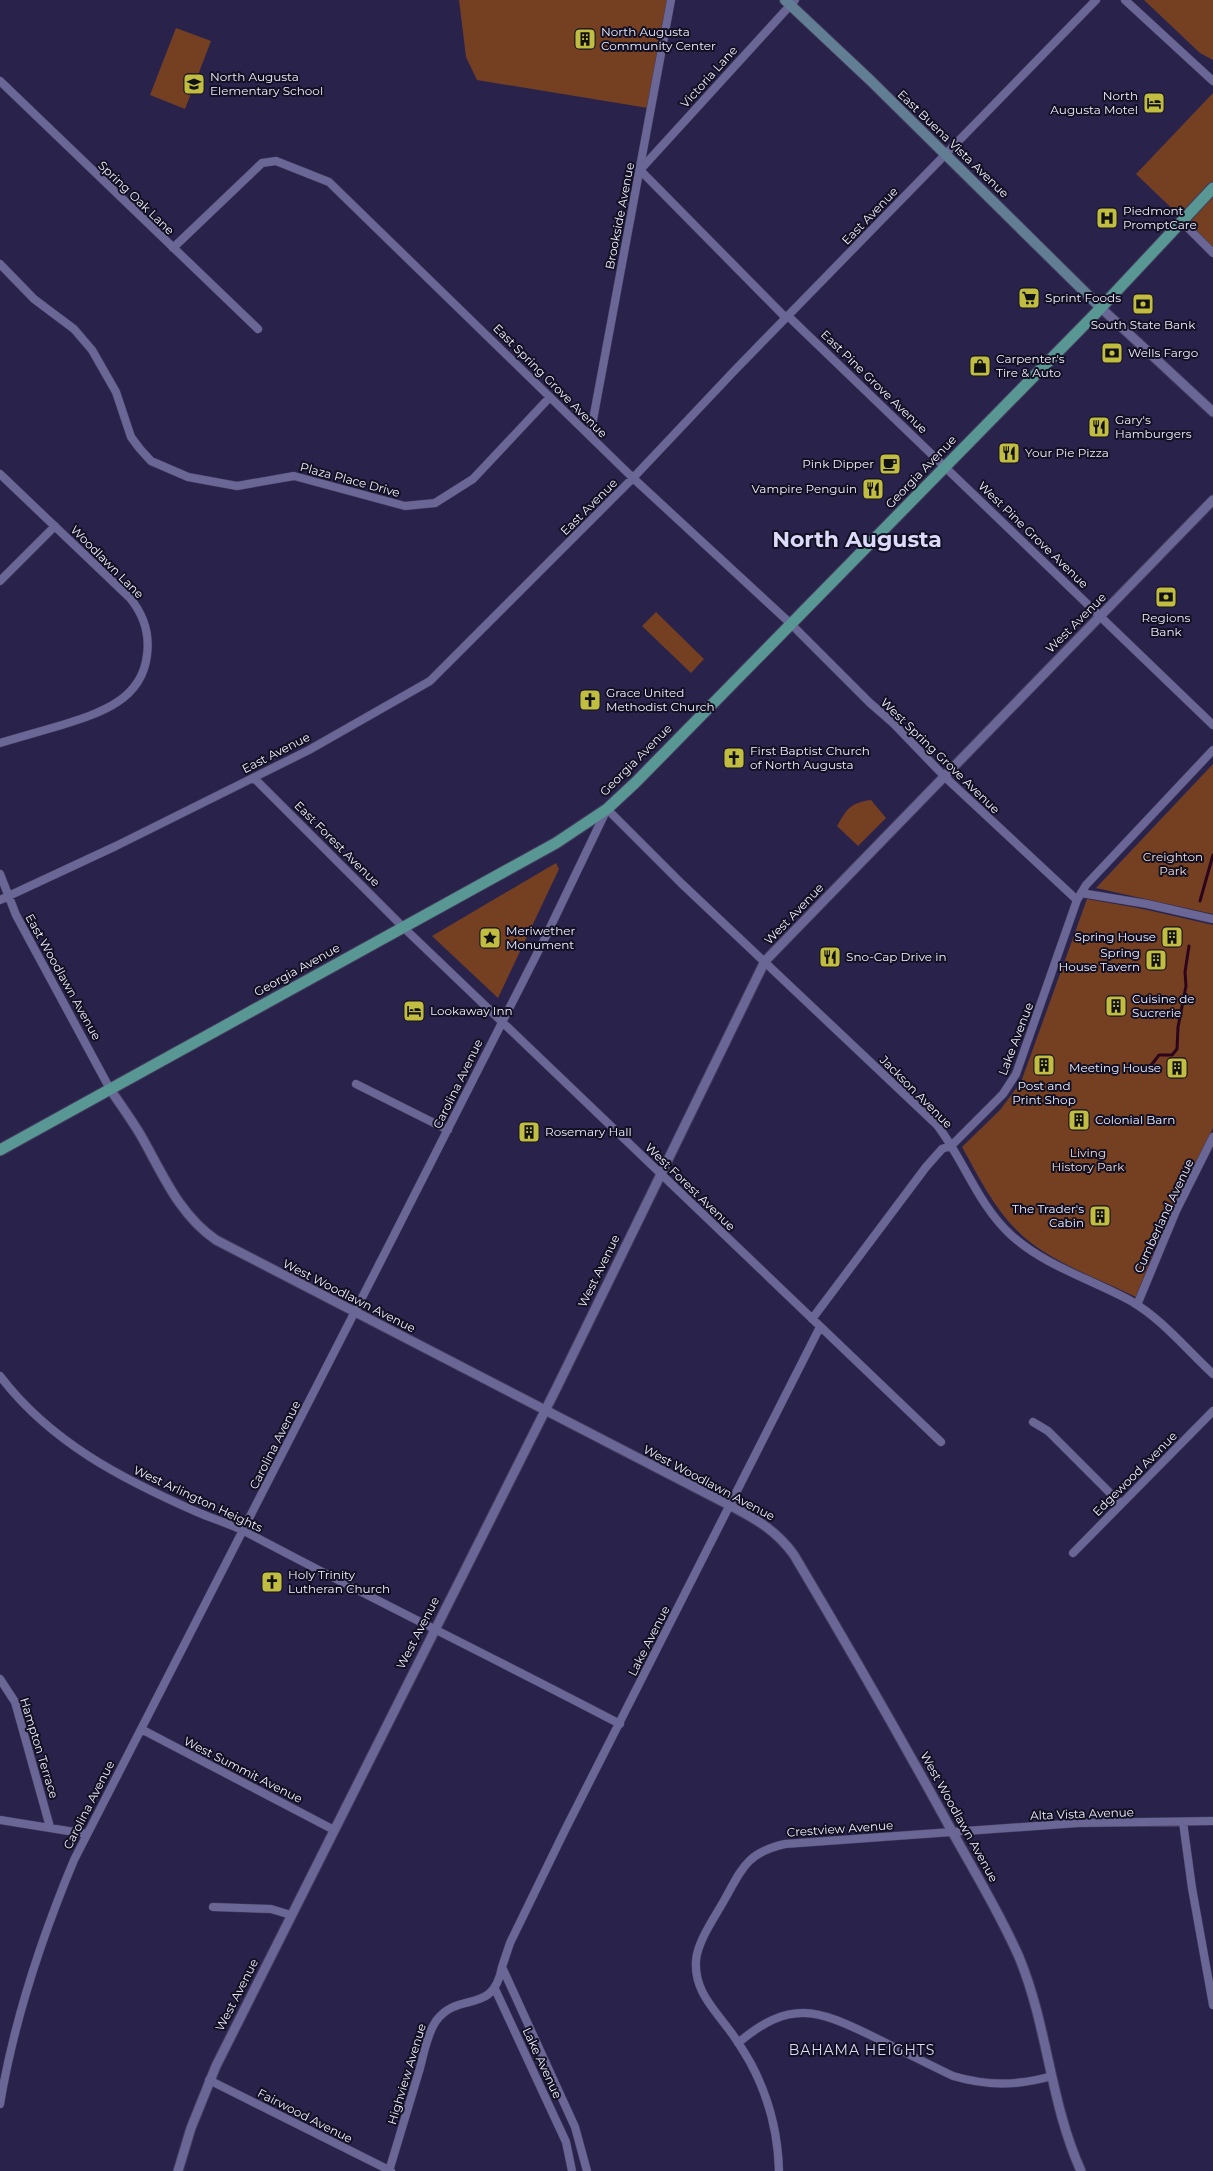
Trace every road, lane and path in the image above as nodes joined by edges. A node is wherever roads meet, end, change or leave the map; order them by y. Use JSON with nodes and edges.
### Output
{"nodes":[{"id":1,"x":671,"y":0,"type":"edge"},
{"id":2,"x":1096,"y":0,"type":"edge"},
{"id":3,"x":1125,"y":0,"type":"edge"},
{"id":4,"x":790,"y":2,"type":"edge"},
{"id":5,"x":1213,"y":81,"type":"edge"},
{"id":6,"x":0,"y":82,"type":"edge"},
{"id":7,"x":946,"y":153,"type":"junction"},
{"id":8,"x":640,"y":170,"type":"junction"},
{"id":9,"x":1213,"y":188,"type":"edge"},
{"id":10,"x":1181,"y":221,"type":"junction"},
{"id":11,"x":173,"y":248,"type":"junction"},
{"id":12,"x":1213,"y":253,"type":"edge"},
{"id":13,"x":0,"y":264,"type":"edge"},
{"id":14,"x":1101,"y":308,"type":"junction"},
{"id":15,"x":787,"y":317,"type":"junction"},
{"id":16,"x":258,"y":329,"type":"dead end"},
{"id":17,"x":550,"y":397,"type":"junction"},
{"id":18,"x":1213,"y":412,"type":"edge"},
{"id":19,"x":590,"y":436,"type":"junction"},
{"id":20,"x":946,"y":465,"type":"junction"},
{"id":21,"x":0,"y":474,"type":"edge"},
{"id":22,"x":633,"y":478,"type":"junction"},
{"id":23,"x":1213,"y":500,"type":"edge"},
{"id":24,"x":55,"y":526,"type":"junction"},
{"id":25,"x":0,"y":581,"type":"edge"},
{"id":26,"x":1101,"y":616,"type":"junction"},
{"id":27,"x":790,"y":624,"type":"junction"},
{"id":28,"x":1213,"y":725,"type":"edge"},
{"id":29,"x":0,"y":743,"type":"edge"},
{"id":30,"x":1213,"y":750,"type":"edge"},
{"id":31,"x":945,"y":777,"type":"junction"},
{"id":32,"x":254,"y":778,"type":"junction"},
{"id":33,"x":607,"y":809,"type":"junction"},
{"id":34,"x":0,"y":874,"type":"edge"},
{"id":35,"x":1079,"y":897,"type":"junction"},
{"id":36,"x":4,"y":898,"type":"edge"},
{"id":37,"x":1213,"y":919,"type":"edge"},
{"id":38,"x":403,"y":927,"type":"junction"},
{"id":39,"x":765,"y":961,"type":"junction"},
{"id":40,"x":502,"y":1021,"type":"junction"},
{"id":41,"x":356,"y":1084,"type":"dead end"},
{"id":42,"x":110,"y":1089,"type":"junction"},
{"id":43,"x":448,"y":1130,"type":"junction"},
{"id":44,"x":1213,"y":1138,"type":"edge"},
{"id":45,"x":952,"y":1144,"type":"junction"},
{"id":46,"x":0,"y":1150,"type":"edge"},
{"id":47,"x":660,"y":1174,"type":"junction"},
{"id":48,"x":1137,"y":1305,"type":"junction"},
{"id":49,"x":355,"y":1313,"type":"junction"},
{"id":50,"x":812,"y":1319,"type":"junction"},
{"id":51,"x":820,"y":1327,"type":"junction"},
{"id":52,"x":1213,"y":1374,"type":"edge"},
{"id":53,"x":0,"y":1376,"type":"edge"},
{"id":54,"x":545,"y":1411,"type":"junction"},
{"id":55,"x":1213,"y":1411,"type":"edge"},
{"id":56,"x":1033,"y":1422,"type":"dead end"},
{"id":57,"x":940,"y":1442,"type":"dead end"},
{"id":58,"x":1121,"y":1504,"type":"junction"},
{"id":59,"x":730,"y":1506,"type":"junction"},
{"id":60,"x":244,"y":1531,"type":"junction"},
{"id":61,"x":1073,"y":1553,"type":"dead end"},
{"id":62,"x":434,"y":1628,"type":"junction"},
{"id":63,"x":0,"y":1679,"type":"edge"},
{"id":64,"x":620,"y":1724,"type":"junction"},
{"id":65,"x":141,"y":1729,"type":"junction"},
{"id":66,"x":0,"y":1820,"type":"edge"},
{"id":67,"x":1213,"y":1821,"type":"edge"},
{"id":68,"x":1183,"y":1822,"type":"junction"},
{"id":69,"x":50,"y":1827,"type":"junction"},
{"id":70,"x":334,"y":1830,"type":"junction"},
{"id":71,"x":953,"y":1833,"type":"junction"},
{"id":72,"x":87,"y":1834,"type":"junction"},
{"id":73,"x":213,"y":1907,"type":"dead end"},
{"id":74,"x":291,"y":1915,"type":"junction"},
{"id":75,"x":502,"y":1967,"type":"junction"},
{"id":76,"x":495,"y":1989,"type":"junction"},
{"id":77,"x":1213,"y":2005,"type":"edge"},
{"id":78,"x":738,"y":2043,"type":"junction"},
{"id":79,"x":1052,"y":2076,"type":"junction"},
{"id":80,"x":210,"y":2080,"type":"junction"},
{"id":81,"x":0,"y":2104,"type":"edge"},
{"id":82,"x":178,"y":2171,"type":"edge"},
{"id":83,"x":390,"y":2171,"type":"edge"},
{"id":84,"x":572,"y":2171,"type":"edge"},
{"id":85,"x":587,"y":2171,"type":"edge"},
{"id":86,"x":779,"y":2171,"type":"edge"},
{"id":87,"x":1081,"y":2171,"type":"edge"}],
"edges":[{"from":1,"to":8,"type":"street","name":"Brookside Avenue"},
{"from":2,"to":7,"type":"street","name":"East Avenue"},
{"from":3,"to":5,"type":"street"},
{"from":4,"to":7,"type":"main road","name":"East Buena Vista Avenue"},
{"from":4,"to":8,"type":"street","name":"Victoria Lane"},
{"from":6,"to":11,"type":"street","name":"Spring Oak Lane"},
{"from":7,"to":14,"type":"main road","name":"East Buena Vista Avenue"},
{"from":7,"to":15,"type":"street","name":"East Avenue"},
{"from":8,"to":15,"type":"street","name":"East Pine Grove Avenue"},
{"from":8,"to":19,"type":"street","name":"Brookside Avenue"},
{"from":9,"to":10,"type":"main road","name":"Georgia Avenue"},
{"from":10,"to":12,"type":"street"},
{"from":10,"to":14,"type":"main road","name":"Georgia Avenue"},
{"from":11,"to":16,"type":"street","name":"Spring Oak Lane"},
{"from":11,"to":17,"type":"street","name":"East Spring Grove Avenue"},
{"from":13,"to":17,"type":"street","name":"Plaza Place Drive"},
{"from":14,"to":18,"type":"street"},
{"from":14,"to":20,"type":"main road","name":"Georgia Avenue"},
{"from":15,"to":20,"type":"street","name":"East Pine Grove Avenue"},
{"from":15,"to":22,"type":"street","name":"East Avenue"},
{"from":17,"to":19,"type":"street","name":"East Spring Grove Avenue"},
{"from":19,"to":22,"type":"street","name":"East Spring Grove Avenue"},
{"from":20,"to":26,"type":"street","name":"West Pine Grove Avenue"},
{"from":20,"to":27,"type":"main road","name":"Georgia Avenue"},
{"from":21,"to":24,"type":"street","name":"Woodlawn Lane"},
{"from":22,"to":27,"type":"street","name":"East Spring Grove Avenue"},
{"from":22,"to":32,"type":"street","name":"East Avenue"},
{"from":23,"to":26,"type":"street","name":"West Avenue"},
{"from":24,"to":25,"type":"street"},
{"from":24,"to":29,"type":"street","name":"Woodlawn Lane"},
{"from":26,"to":28,"type":"street","name":"West Pine Grove Avenue"},
{"from":26,"to":31,"type":"street","name":"West Avenue"},
{"from":27,"to":31,"type":"street","name":"West Spring Grove Avenue"},
{"from":27,"to":33,"type":"main road","name":"Georgia Avenue"},
{"from":30,"to":35,"type":"street","name":"Lake Avenue"},
{"from":31,"to":35,"type":"street","name":"West Spring Grove Avenue"},
{"from":31,"to":39,"type":"street","name":"West Avenue"},
{"from":32,"to":36,"type":"street","name":"East Avenue"},
{"from":32,"to":38,"type":"street","name":"East Forest Avenue"},
{"from":33,"to":38,"type":"main road","name":"Georgia Avenue"},
{"from":33,"to":39,"type":"street","name":"Jackson Avenue"},
{"from":33,"to":40,"type":"street","name":"Carolina Avenue"},
{"from":34,"to":36,"type":"street","name":"East Woodlawn Avenue"},
{"from":35,"to":37,"type":"street"},
{"from":35,"to":45,"type":"street","name":"Lake Avenue"},
{"from":36,"to":42,"type":"street","name":"East Woodlawn Avenue"},
{"from":38,"to":40,"type":"street","name":"West Forest Avenue"},
{"from":38,"to":42,"type":"main road","name":"Georgia Avenue"},
{"from":39,"to":45,"type":"street","name":"Jackson Avenue"},
{"from":39,"to":47,"type":"street","name":"West Avenue"},
{"from":40,"to":43,"type":"street","name":"Carolina Avenue"},
{"from":40,"to":47,"type":"street","name":"West Forest Avenue"},
{"from":41,"to":43,"type":"street"},
{"from":42,"to":46,"type":"main road","name":"Georgia Avenue"},
{"from":42,"to":49,"type":"street","name":"West Woodlawn Avenue"},
{"from":43,"to":49,"type":"street","name":"Carolina Avenue"},
{"from":44,"to":48,"type":"street","name":"Cumberland Avenue"},
{"from":45,"to":48,"type":"street","name":"Jackson Avenue"},
{"from":45,"to":50,"type":"street","name":"Lake Avenue"},
{"from":47,"to":50,"type":"street","name":"West Forest Avenue"},
{"from":47,"to":54,"type":"street","name":"West Avenue"},
{"from":48,"to":52,"type":"street","name":"Jackson Avenue"},
{"from":49,"to":54,"type":"street","name":"West Woodlawn Avenue"},
{"from":49,"to":60,"type":"street","name":"Carolina Avenue"},
{"from":50,"to":51,"type":"street","name":"West Forest Avenue"},
{"from":51,"to":57,"type":"street","name":"West Forest Avenue"},
{"from":51,"to":59,"type":"street","name":"Lake Avenue"},
{"from":53,"to":60,"type":"street","name":"West Arlington Heights"},
{"from":54,"to":59,"type":"street","name":"West Woodlawn Avenue"},
{"from":54,"to":62,"type":"street","name":"West Avenue"},
{"from":55,"to":58,"type":"street","name":"Edgewood Avenue"},
{"from":56,"to":58,"type":"street"},
{"from":58,"to":61,"type":"street","name":"Edgewood Avenue"},
{"from":59,"to":64,"type":"street","name":"Lake Avenue"},
{"from":59,"to":71,"type":"street","name":"West Woodlawn Avenue"},
{"from":60,"to":62,"type":"street","name":"West Arlington Heights"},
{"from":60,"to":65,"type":"street","name":"Carolina Avenue"},
{"from":62,"to":64,"type":"street","name":"West Arlington Heights"},
{"from":62,"to":70,"type":"street","name":"West Avenue"},
{"from":63,"to":69,"type":"street","name":"Hampton Terrace"},
{"from":64,"to":75,"type":"street","name":"Lake Avenue"},
{"from":65,"to":70,"type":"street","name":"West Summit Avenue"},
{"from":65,"to":72,"type":"street","name":"Carolina Avenue"},
{"from":66,"to":69,"type":"street"},
{"from":67,"to":68,"type":"street","name":"Alta Vista Avenue"},
{"from":68,"to":71,"type":"street","name":"Alta Vista Avenue"},
{"from":68,"to":77,"type":"street"},
{"from":69,"to":72,"type":"street"},
{"from":70,"to":74,"type":"street","name":"West Avenue"},
{"from":71,"to":78,"type":"street","name":"Crestview Avenue"},
{"from":71,"to":79,"type":"street","name":"West Woodlawn Avenue"},
{"from":72,"to":81,"type":"street","name":"Carolina Avenue"},
{"from":73,"to":74,"type":"street"},
{"from":74,"to":80,"type":"street","name":"West Avenue"},
{"from":75,"to":76,"type":"street","name":"Lake Avenue"},
{"from":75,"to":85,"type":"street","name":"Lake Avenue"},
{"from":76,"to":83,"type":"street","name":"Highview Avenue"},
{"from":76,"to":84,"type":"street","name":"Lake Avenue"},
{"from":78,"to":79,"type":"street"},
{"from":78,"to":86,"type":"street","name":"Crestview Avenue"},
{"from":79,"to":87,"type":"street","name":"West Woodlawn Avenue"},
{"from":80,"to":82,"type":"street","name":"West Avenue"},
{"from":80,"to":83,"type":"street","name":"Fairwood Avenue"}]}
